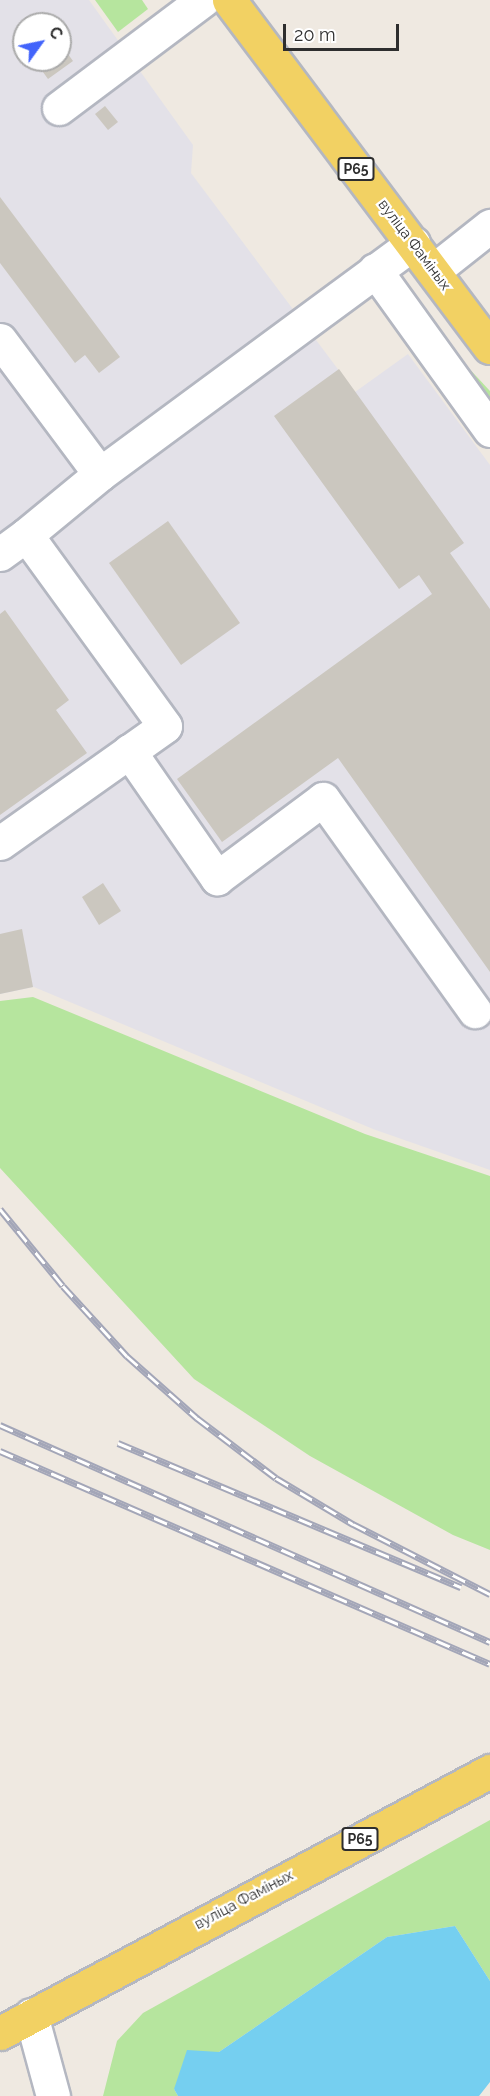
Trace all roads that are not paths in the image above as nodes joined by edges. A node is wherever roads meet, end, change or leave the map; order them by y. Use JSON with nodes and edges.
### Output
{"nodes":[{"id":1,"x":203,"y":0,"type":"edge"},
{"id":2,"x":229,"y":0,"type":"edge"},
{"id":3,"x":59,"y":108,"type":"dead end"},
{"id":4,"x":490,"y":226,"type":"edge"},
{"id":5,"x":413,"y":243,"type":"junction"},
{"id":6,"x":375,"y":270,"type":"junction"},
{"id":7,"x":433,"y":271,"type":"junction"},
{"id":8,"x":0,"y":340,"type":"edge"},
{"id":9,"x":490,"y":347,"type":"edge"},
{"id":10,"x":490,"y":430,"type":"edge"},
{"id":11,"x":100,"y":474,"type":"junction"},
{"id":12,"x":13,"y":545,"type":"edge"},
{"id":13,"x":129,"y":752,"type":"junction"},
{"id":14,"x":0,"y":843,"type":"edge"},
{"id":15,"x":475,"y":1011,"type":"dead end"},
{"id":16,"x":490,"y":1771,"type":"edge"},
{"id":17,"x":32,"y":2015,"type":"junction"},
{"id":18,"x":0,"y":2033,"type":"edge"},
{"id":19,"x":53,"y":2096,"type":"edge"}],
"edges":[{"from":1,"to":3,"type":"street"},
{"from":2,"to":5,"type":"main road","name":"вуліца Фаміных","number":"Р65"},
{"from":4,"to":7,"type":"street"},
{"from":5,"to":6,"type":"street"},
{"from":5,"to":7,"type":"main road","name":"вуліца Фаміных","number":"Р65"},
{"from":6,"to":10,"type":"street"},
{"from":6,"to":11,"type":"street"},
{"from":7,"to":9,"type":"main road","name":"вуліца Фаміных","number":"Р65"},
{"from":8,"to":11,"type":"street"},
{"from":11,"to":12,"type":"street"},
{"from":12,"to":13,"type":"street"},
{"from":13,"to":14,"type":"street"},
{"from":13,"to":15,"type":"street"},
{"from":16,"to":17,"type":"main road","name":"вуліца Фаміных","number":"Р65"},
{"from":17,"to":18,"type":"main road","name":"вуліца Фаміных","number":"Р65"},
{"from":17,"to":19,"type":"street"}]}
